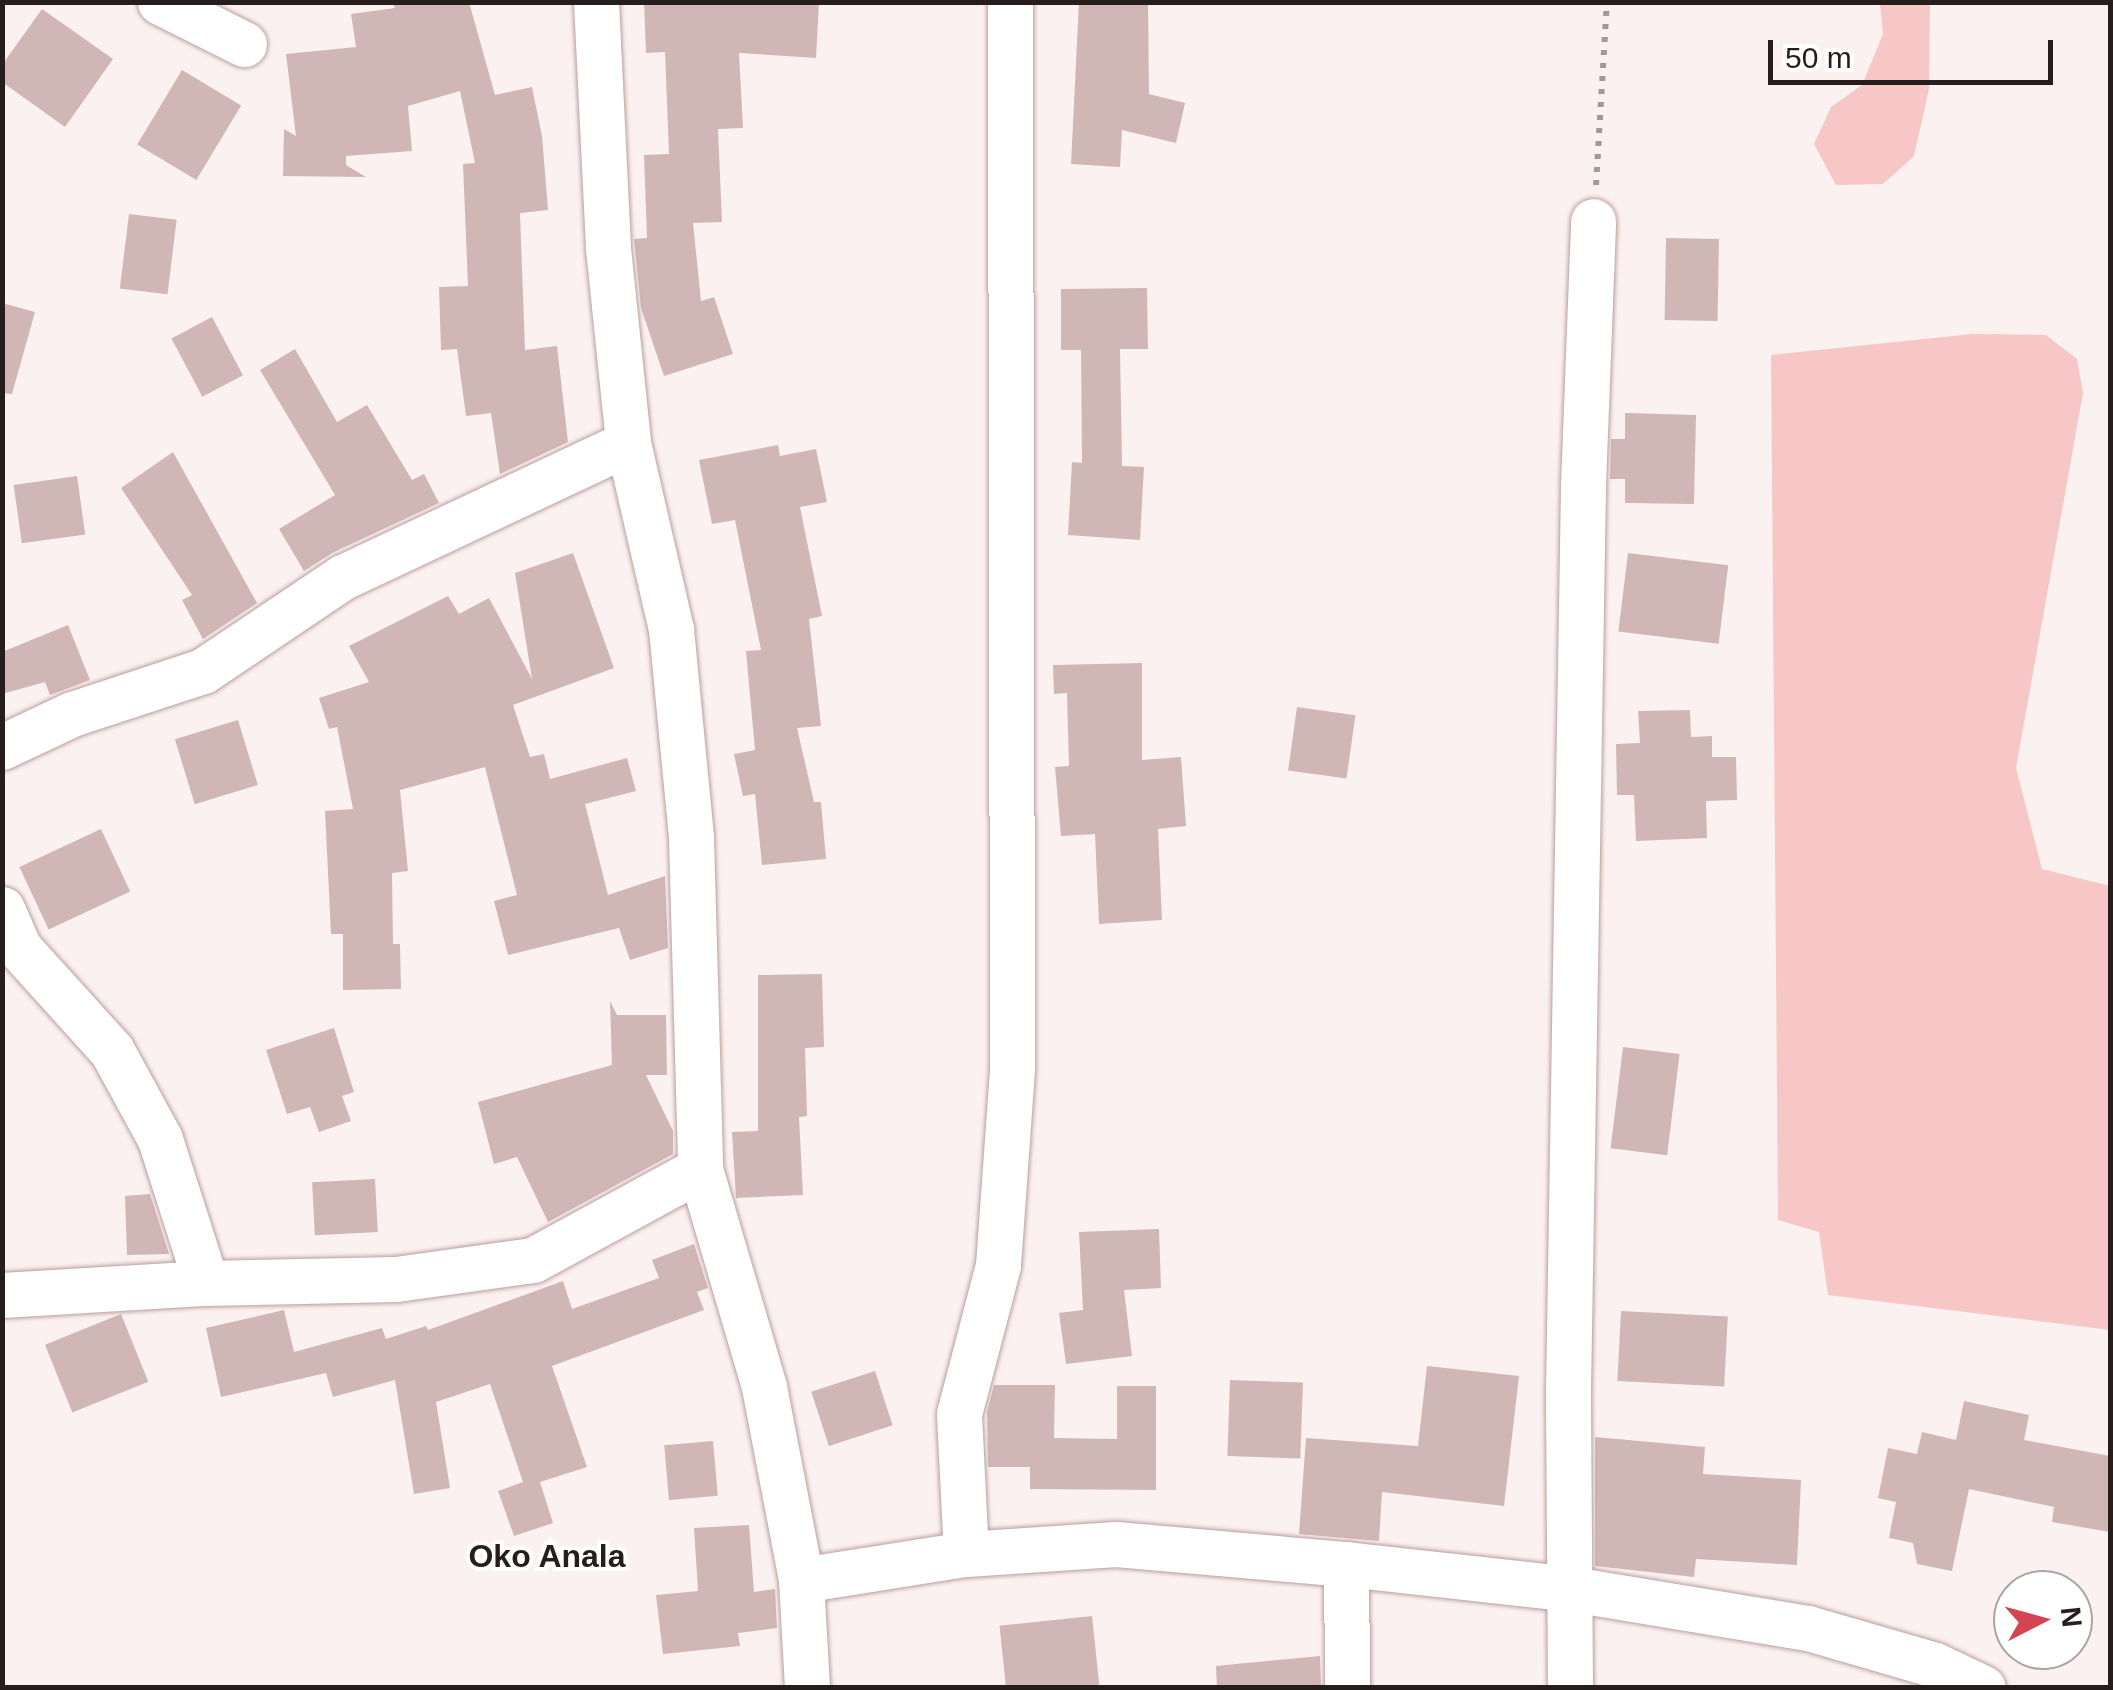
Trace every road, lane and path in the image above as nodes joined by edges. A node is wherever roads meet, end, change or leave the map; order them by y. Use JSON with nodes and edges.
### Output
{"nodes":[{"id":1,"x":160,"y":2,"type":"edge"},
{"id":2,"x":596,"y":2,"type":"edge"},
{"id":3,"x":1010,"y":2,"type":"edge"},
{"id":4,"x":1607,"y":2,"type":"edge"},
{"id":5,"x":244,"y":44,"type":"dead end"},
{"id":6,"x":1594,"y":221,"type":"joint"},
{"id":7,"x":628,"y":442,"type":"junction"},
{"id":8,"x":2,"y":747,"type":"edge"},
{"id":9,"x":2,"y":909,"type":"edge"},
{"id":10,"x":700,"y":1169,"type":"junction"},
{"id":11,"x":206,"y":1283,"type":"junction"},
{"id":12,"x":2,"y":1295,"type":"edge"},
{"id":13,"x":966,"y":1554,"type":"junction"},
{"id":14,"x":1346,"y":1564,"type":"junction"},
{"id":15,"x":801,"y":1580,"type":"junction"},
{"id":16,"x":1572,"y":1589,"type":"junction"},
{"id":17,"x":807,"y":1688,"type":"edge"},
{"id":18,"x":1347,"y":1688,"type":"edge"},
{"id":19,"x":1570,"y":1688,"type":"edge"},
{"id":20,"x":1983,"y":1688,"type":"edge"}],
"edges":[{"from":1,"to":5,"type":"street"},
{"from":2,"to":7,"type":"street"},
{"from":3,"to":13,"type":"street"},
{"from":4,"to":6,"type":"path"},
{"from":6,"to":16,"type":"street"},
{"from":7,"to":8,"type":"street"},
{"from":7,"to":10,"type":"street"},
{"from":9,"to":11,"type":"street"},
{"from":10,"to":11,"type":"street"},
{"from":10,"to":15,"type":"street"},
{"from":11,"to":12,"type":"street"},
{"from":13,"to":14,"type":"street"},
{"from":13,"to":15,"type":"street"},
{"from":14,"to":16,"type":"street"},
{"from":14,"to":18,"type":"street"},
{"from":15,"to":17,"type":"street"},
{"from":16,"to":19,"type":"street"},
{"from":16,"to":20,"type":"street"}]}
